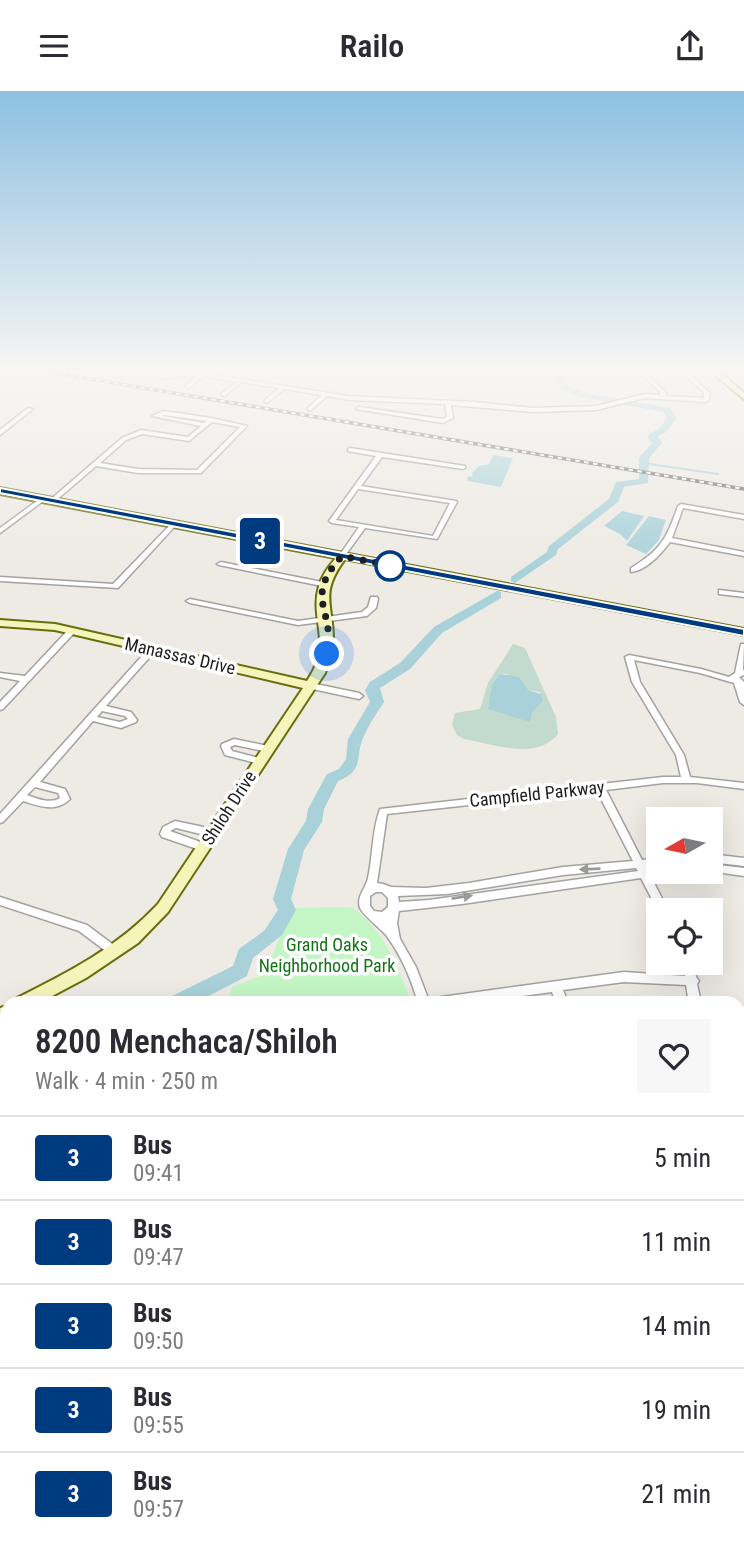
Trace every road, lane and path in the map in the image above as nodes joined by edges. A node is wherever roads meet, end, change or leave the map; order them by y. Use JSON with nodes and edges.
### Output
{"nodes":[{"id":1,"x":129,"y":436,"type":"edge"},
{"id":2,"x":162,"y":436,"type":"edge"},
{"id":3,"x":192,"y":436,"type":"edge"},
{"id":4,"x":234,"y":436,"type":"edge"},
{"id":5,"x":350,"y":450,"type":"dead end"},
{"id":6,"x":380,"y":454,"type":"junction"},
{"id":7,"x":96,"y":464,"type":"junction"},
{"id":8,"x":463,"y":467,"type":"dead end"},
{"id":9,"x":357,"y":487,"type":"junction"},
{"id":10,"x":0,"y":491,"type":"edge"},
{"id":11,"x":47,"y":500,"type":"junction"},
{"id":12,"x":744,"y":517,"type":"edge"},
{"id":13,"x":174,"y":524,"type":"junction"},
{"id":14,"x":363,"y":526,"type":"junction"},
{"id":15,"x":0,"y":531,"type":"edge"},
{"id":16,"x":670,"y":540,"type":"junction"},
{"id":17,"x":744,"y":554,"type":"edge"},
{"id":18,"x":342,"y":556,"type":"junction"},
{"id":19,"x":221,"y":564,"type":"dead end"},
{"id":20,"x":634,"y":570,"type":"dead end"},
{"id":21,"x":0,"y":579,"type":"edge"},
{"id":22,"x":323,"y":583,"type":"junction"},
{"id":23,"x":722,"y":591,"type":"dead end"},
{"id":24,"x":744,"y":596,"type":"edge"},
{"id":25,"x":374,"y":599,"type":"dead end"},
{"id":26,"x":190,"y":601,"type":"dead end"},
{"id":27,"x":326,"y":622,"type":"junction"},
{"id":28,"x":0,"y":623,"type":"edge"},
{"id":29,"x":72,"y":631,"type":"junction"},
{"id":30,"x":744,"y":632,"type":"edge"},
{"id":31,"x":744,"y":646,"type":"edge"},
{"id":32,"x":153,"y":649,"type":"junction"},
{"id":33,"x":0,"y":675,"type":"edge"},
{"id":34,"x":739,"y":678,"type":"edge"},
{"id":35,"x":26,"y":679,"type":"junction"},
{"id":36,"x":311,"y":686,"type":"junction"},
{"id":37,"x":359,"y":696,"type":"dead end"},
{"id":38,"x":744,"y":702,"type":"edge"},
{"id":39,"x":0,"y":707,"type":"edge"},
{"id":40,"x":101,"y":708,"type":"junction"},
{"id":41,"x":92,"y":718,"type":"junction"},
{"id":42,"x":687,"y":779,"type":"junction"},
{"id":43,"x":33,"y":783,"type":"junction"},
{"id":44,"x":744,"y":786,"type":"edge"},
{"id":45,"x":600,"y":787,"type":"junction"},
{"id":46,"x":21,"y":797,"type":"junction"},
{"id":47,"x":0,"y":820,"type":"edge"},
{"id":48,"x":213,"y":833,"type":"junction"},
{"id":49,"x":203,"y":847,"type":"junction"},
{"id":50,"x":723,"y":860,"type":"edge"},
{"id":51,"x":744,"y":862,"type":"edge"},
{"id":52,"x":376,"y":863,"type":"junction"},
{"id":53,"x":646,"y":868,"type":"edge"},
{"id":54,"x":643,"y":869,"type":"junction"},
{"id":55,"x":646,"y":869,"type":"edge"},
{"id":56,"x":723,"y":870,"type":"edge"},
{"id":57,"x":744,"y":872,"type":"edge"},
{"id":58,"x":387,"y":891,"type":"junction"},
{"id":59,"x":366,"y":893,"type":"junction"},
{"id":60,"x":657,"y":898,"type":"edge"},
{"id":61,"x":0,"y":901,"type":"edge"},
{"id":62,"x":394,"y":908,"type":"junction"},
{"id":63,"x":374,"y":915,"type":"junction"},
{"id":64,"x":395,"y":940,"type":"junction"},
{"id":65,"x":116,"y":952,"type":"junction"},
{"id":66,"x":691,"y":975,"type":"edge"},
{"id":67,"x":693,"y":981,"type":"junction"},
{"id":68,"x":556,"y":987,"type":"junction"},
{"id":69,"x":36,"y":996,"type":"edge"},
{"id":70,"x":422,"y":996,"type":"edge"},
{"id":71,"x":487,"y":996,"type":"edge"},
{"id":72,"x":559,"y":996,"type":"edge"},
{"id":73,"x":694,"y":996,"type":"edge"}],
"edges":[{"from":1,"to":7,"type":"street"},
{"from":2,"to":3,"type":"street"},
{"from":4,"to":7,"type":"street"},
{"from":5,"to":6,"type":"street"},
{"from":6,"to":8,"type":"street"},
{"from":6,"to":9,"type":"street"},
{"from":7,"to":11,"type":"street"},
{"from":9,"to":14,"type":"street"},
{"from":9,"to":14,"type":"street"},
{"from":10,"to":11,"type":"street"},
{"from":11,"to":13,"type":"street"},
{"from":11,"to":15,"type":"street"},
{"from":12,"to":16,"type":"street"},
{"from":13,"to":18,"type":"street"},
{"from":13,"to":21,"type":"street"},
{"from":14,"to":18,"type":"street"},
{"from":16,"to":17,"type":"street"},
{"from":16,"to":20,"type":"street"},
{"from":18,"to":22,"type":"street"},
{"from":18,"to":30,"type":"street"},
{"from":19,"to":22,"type":"street"},
{"from":22,"to":27,"type":"street","name":"Shiloh Drive"},
{"from":23,"to":24,"type":"street"},
{"from":25,"to":27,"type":"street"},
{"from":26,"to":27,"type":"street"},
{"from":27,"to":36,"type":"street","name":"Shiloh Drive"},
{"from":28,"to":29,"type":"street","name":"Manassas Drive"},
{"from":29,"to":32,"type":"street","name":"Manassas Drive"},
{"from":29,"to":35,"type":"street"},
{"from":31,"to":34,"type":"street"},
{"from":32,"to":36,"type":"street","name":"Manassas Drive"},
{"from":32,"to":40,"type":"street"},
{"from":33,"to":35,"type":"street"},
{"from":34,"to":38,"type":"street"},
{"from":34,"to":42,"type":"street"},
{"from":35,"to":39,"type":"street"},
{"from":36,"to":37,"type":"street","name":"Manassas Drive"},
{"from":36,"to":48,"type":"street","name":"Shiloh Drive"},
{"from":40,"to":41,"type":"street"},
{"from":40,"to":41,"type":"street"},
{"from":41,"to":43,"type":"street"},
{"from":42,"to":44,"type":"street","name":"Campfield Parkway"},
{"from":42,"to":45,"type":"street","name":"Campfield Parkway"},
{"from":43,"to":46,"type":"street"},
{"from":43,"to":46,"type":"street"},
{"from":45,"to":52,"type":"street","name":"Campfield Parkway"},
{"from":45,"to":54,"type":"street"},
{"from":46,"to":47,"type":"street"},
{"from":48,"to":49,"type":"street","name":"Shiloh Drive"},
{"from":48,"to":49,"type":"street"},
{"from":49,"to":65,"type":"street","name":"Shiloh Drive"},
{"from":50,"to":51,"type":"street"},
{"from":52,"to":58,"type":"street","name":"Campfield Parkway"},
{"from":52,"to":59,"type":"street","name":"Campfield Parkway"},
{"from":53,"to":54,"type":"street"},
{"from":54,"to":55,"type":"street"},
{"from":54,"to":58,"type":"street","one_way":true},
{"from":54,"to":60,"type":"street"},
{"from":62,"to":54,"type":"street","one_way":true},
{"from":56,"to":57,"type":"street"},
{"from":58,"to":59,"type":"street"},
{"from":58,"to":62,"type":"street"},
{"from":59,"to":63,"type":"street"},
{"from":61,"to":65,"type":"street"},
{"from":62,"to":63,"type":"street"},
{"from":62,"to":64,"type":"street"},
{"from":63,"to":64,"type":"street"},
{"from":64,"to":70,"type":"street"},
{"from":65,"to":69,"type":"street","name":"Shiloh Drive"},
{"from":66,"to":67,"type":"street"},
{"from":67,"to":68,"type":"street"},
{"from":67,"to":73,"type":"street"},
{"from":68,"to":71,"type":"street"},
{"from":68,"to":72,"type":"street"}]}
